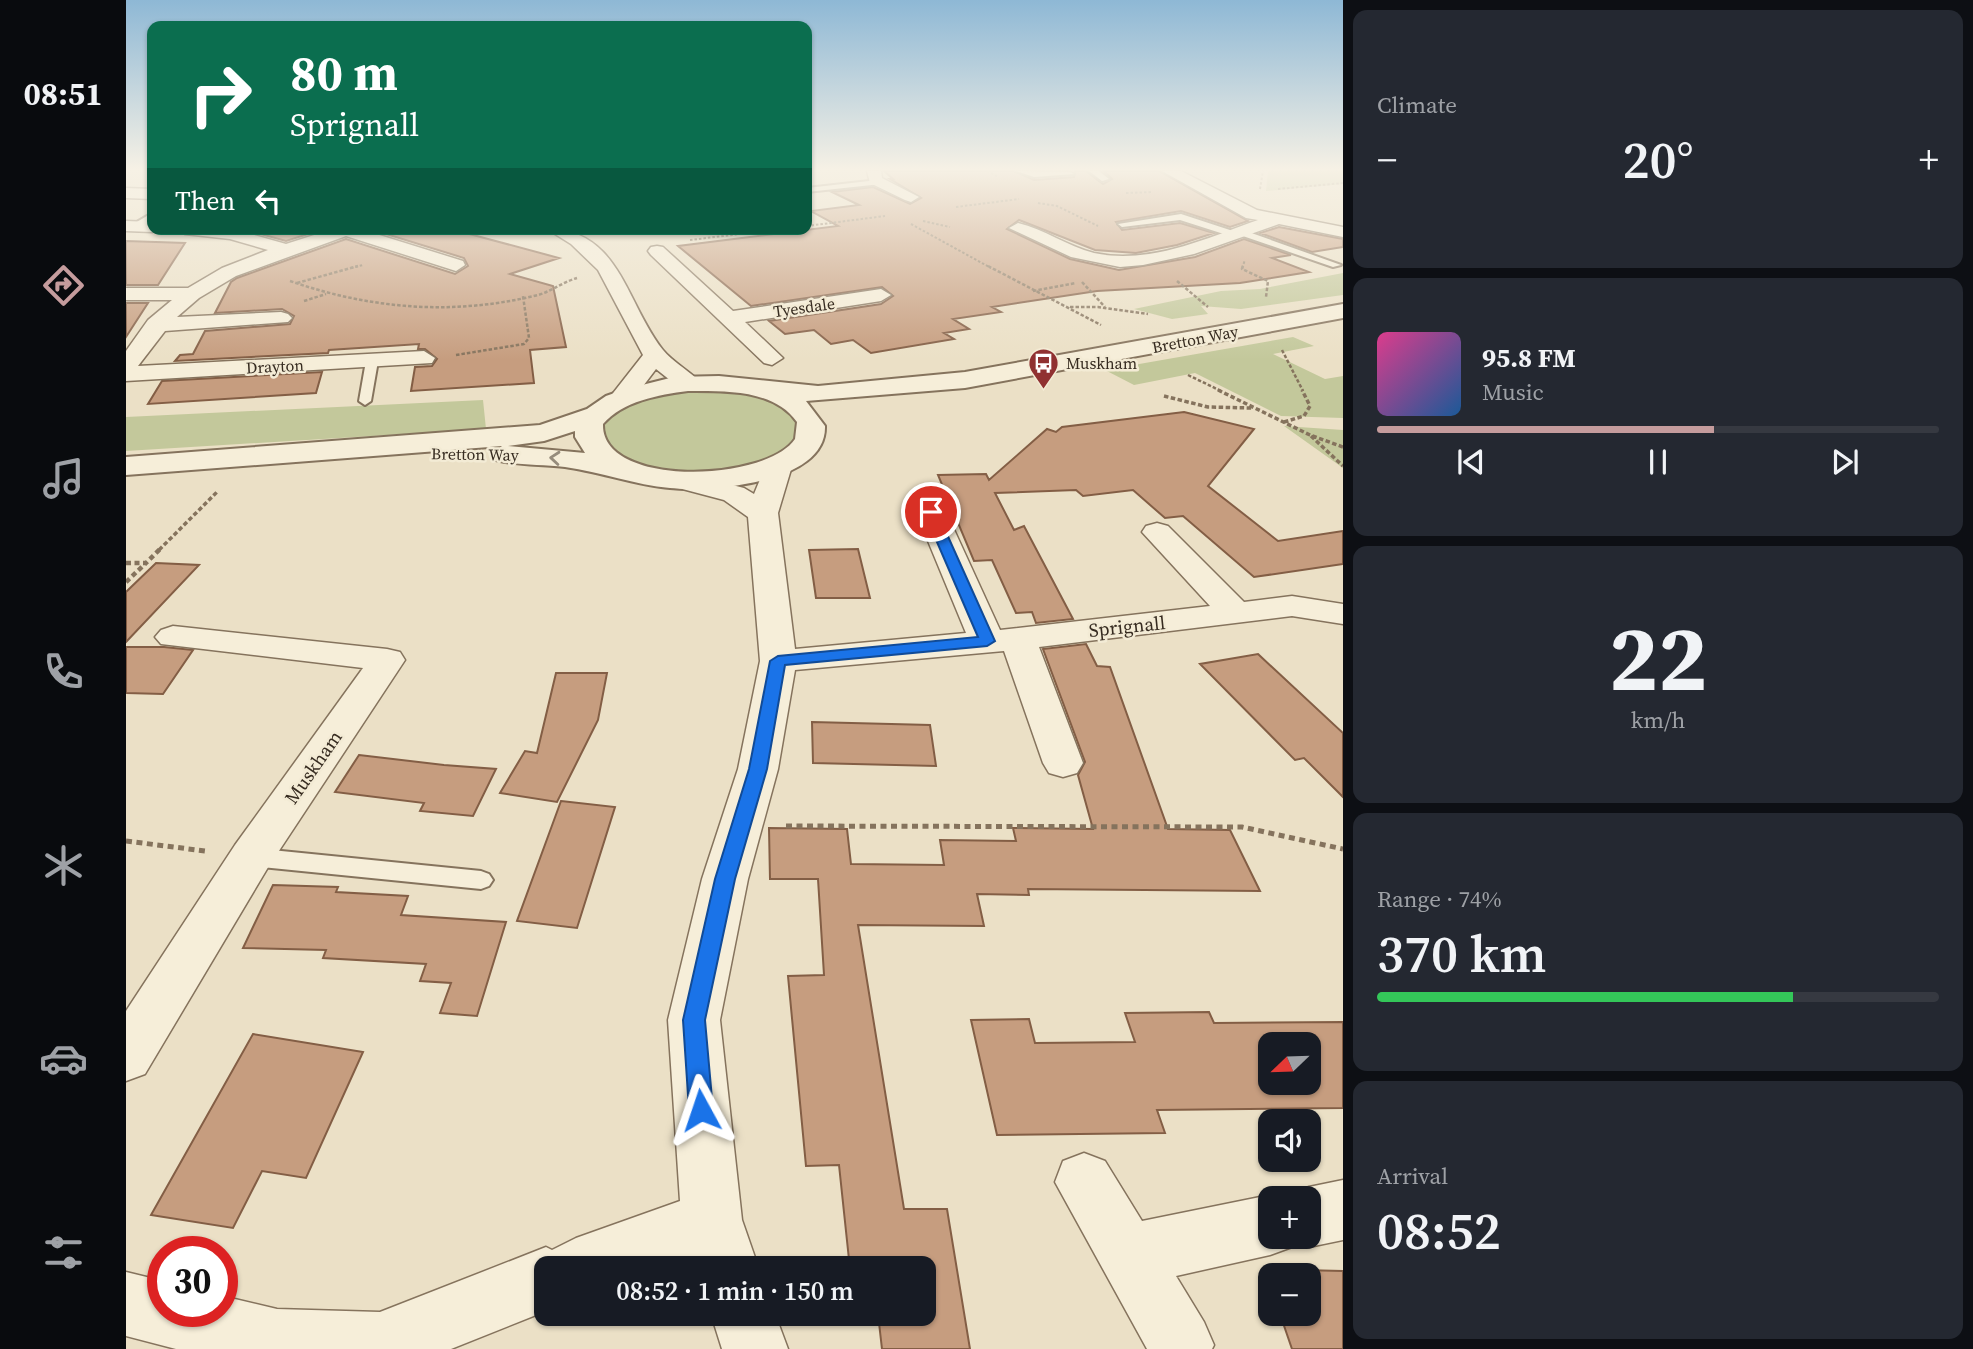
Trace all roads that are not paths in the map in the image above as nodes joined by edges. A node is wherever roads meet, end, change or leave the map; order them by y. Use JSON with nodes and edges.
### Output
{"nodes":[{"id":1,"x":1033,"y":234,"type":"edge"},
{"id":2,"x":1227,"y":234,"type":"edge"},
{"id":3,"x":1233,"y":234,"type":"edge"},
{"id":4,"x":234,"y":235,"type":"edge"},
{"id":5,"x":333,"y":235,"type":"edge"},
{"id":6,"x":365,"y":235,"type":"edge"},
{"id":7,"x":570,"y":235,"type":"edge"},
{"id":8,"x":1230,"y":235,"type":"junction"},
{"id":9,"x":285,"y":249,"type":"junction"},
{"id":10,"x":657,"y":251,"type":"dead end"},
{"id":11,"x":456,"y":265,"type":"dead end"},
{"id":12,"x":1336,"y":265,"type":"dead end"},
{"id":13,"x":677,"y":271,"type":"junction"},
{"id":14,"x":611,"y":275,"type":"junction"},
{"id":15,"x":126,"y":294,"type":"edge"},
{"id":16,"x":191,"y":294,"type":"junction"},
{"id":17,"x":881,"y":295,"type":"dead end"},
{"id":18,"x":1343,"y":311,"type":"edge"},
{"id":19,"x":281,"y":318,"type":"dead end"},
{"id":20,"x":727,"y":318,"type":"junction"},
{"id":21,"x":156,"y":325,"type":"junction"},
{"id":22,"x":655,"y":355,"type":"junction"},
{"id":23,"x":424,"y":358,"type":"road end"},
{"id":24,"x":772,"y":358,"type":"dead end"},
{"id":25,"x":372,"y":361,"type":"junction"},
{"id":26,"x":126,"y":366,"type":"edge"},
{"id":27,"x":126,"y":374,"type":"edge"},
{"id":28,"x":965,"y":380,"type":"junction"},
{"id":29,"x":688,"y":383,"type":"junction"},
{"id":30,"x":753,"y":388,"type":"junction"},
{"id":31,"x":622,"y":397,"type":"junction"},
{"id":32,"x":365,"y":401,"type":"dead end"},
{"id":33,"x":597,"y":414,"type":"junction"},
{"id":34,"x":812,"y":427,"type":"junction"},
{"id":35,"x":327,"y":453,"type":"junction"},
{"id":36,"x":126,"y":466,"type":"edge"},
{"id":37,"x":778,"y":466,"type":"junction"},
{"id":38,"x":622,"y":467,"type":"junction"},
{"id":39,"x":681,"y":480,"type":"junction"},
{"id":40,"x":931,"y":512,"type":"dead end"},
{"id":41,"x":763,"y":513,"type":"junction"},
{"id":42,"x":1157,"y":532,"type":"dead end"},
{"id":43,"x":1237,"y":614,"type":"junction"},
{"id":44,"x":1343,"y":614,"type":"edge"},
{"id":45,"x":173,"y":637,"type":"dead end"},
{"id":46,"x":1002,"y":640,"type":"junction"},
{"id":47,"x":778,"y":661,"type":"junction"},
{"id":48,"x":1063,"y":763,"type":"dead end"},
{"id":49,"x":251,"y":857,"type":"junction"},
{"id":50,"x":481,"y":880,"type":"dead end"},
{"id":51,"x":126,"y":1057,"type":"edge"},
{"id":52,"x":1084,"y":1182,"type":"dead end"},
{"id":53,"x":1343,"y":1210,"type":"edge"},
{"id":54,"x":1321,"y":1215,"type":"edge"},
{"id":55,"x":1258,"y":1228,"type":"edge"},
{"id":56,"x":720,"y":1244,"type":"edge"},
{"id":57,"x":1128,"y":1255,"type":"junction"},
{"id":58,"x":651,"y":1256,"type":"edge"},
{"id":59,"x":534,"y":1284,"type":"edge"},
{"id":60,"x":126,"y":1304,"type":"edge"},
{"id":61,"x":747,"y":1326,"type":"edge"},
{"id":62,"x":1181,"y":1345,"type":"dead end"},
{"id":63,"x":380,"y":1347,"type":"edge"},
{"id":64,"x":755,"y":1349,"type":"edge"}],
"edges":[{"from":1,"to":8,"type":"street"},
{"from":2,"to":8,"type":"lane"},
{"from":3,"to":8,"type":"street"},
{"from":4,"to":9,"type":"street"},
{"from":5,"to":9,"type":"street"},
{"from":6,"to":11,"type":"street"},
{"from":7,"to":14,"type":"street"},
{"from":8,"to":12,"type":"lane"},
{"from":9,"to":16,"type":"street"},
{"from":10,"to":13,"type":"street"},
{"from":13,"to":14,"type":"street"},
{"from":13,"to":20,"type":"street"},
{"from":14,"to":22,"type":"street"},
{"from":15,"to":16,"type":"street"},
{"from":16,"to":21,"type":"street"},
{"from":17,"to":20,"type":"street","name":"Tyesdale"},
{"from":18,"to":28,"type":"street","name":"Bretton Way"},
{"from":19,"to":21,"type":"street"},
{"from":20,"to":24,"type":"street"},
{"from":21,"to":26,"type":"street"},
{"from":22,"to":29,"type":"street"},
{"from":22,"to":31,"type":"street"},
{"from":23,"to":25,"type":"street","name":"Drayton"},
{"from":25,"to":27,"type":"street","name":"Drayton"},
{"from":25,"to":32,"type":"lane"},
{"from":28,"to":30,"type":"street","name":"Bretton Way"},
{"from":28,"to":34,"type":"street","name":"Bretton Way"},
{"from":29,"to":30,"type":"street","name":"Bretton Way"},
{"from":29,"to":31,"type":"street","name":"Bretton Way"},
{"from":30,"to":34,"type":"street"},
{"from":31,"to":33,"type":"street","name":"Bretton Way"},
{"from":33,"to":35,"type":"street","name":"Bretton Way"},
{"from":33,"to":38,"type":"street"},
{"from":34,"to":37,"type":"street"},
{"from":35,"to":36,"type":"street","name":"Bretton Way"},
{"from":38,"to":35,"type":"street","name":"Bretton Way","one_way":true},
{"from":37,"to":39,"type":"street","name":"Bretton Way"},
{"from":37,"to":41,"type":"street"},
{"from":38,"to":39,"type":"street","name":"Bretton Way"},
{"from":39,"to":41,"type":"street"},
{"from":40,"to":46,"type":"street"},
{"from":41,"to":47,"type":"street"},
{"from":42,"to":43,"type":"street"},
{"from":43,"to":44,"type":"street","name":"Sprignall"},
{"from":43,"to":46,"type":"street","name":"Sprignall"},
{"from":45,"to":49,"type":"street","name":"Muskham"},
{"from":46,"to":47,"type":"street","name":"Sprignall"},
{"from":46,"to":48,"type":"street"},
{"from":47,"to":56,"type":"street"},
{"from":49,"to":50,"type":"lane"},
{"from":49,"to":51,"type":"street","name":"Muskham"},
{"from":52,"to":57,"type":"street"},
{"from":53,"to":54,"type":"street"},
{"from":55,"to":57,"type":"street"},
{"from":56,"to":58,"type":"street"},
{"from":57,"to":62,"type":"street"},
{"from":59,"to":63,"type":"street"},
{"from":60,"to":63,"type":"street"},
{"from":61,"to":64,"type":"street"}]}
